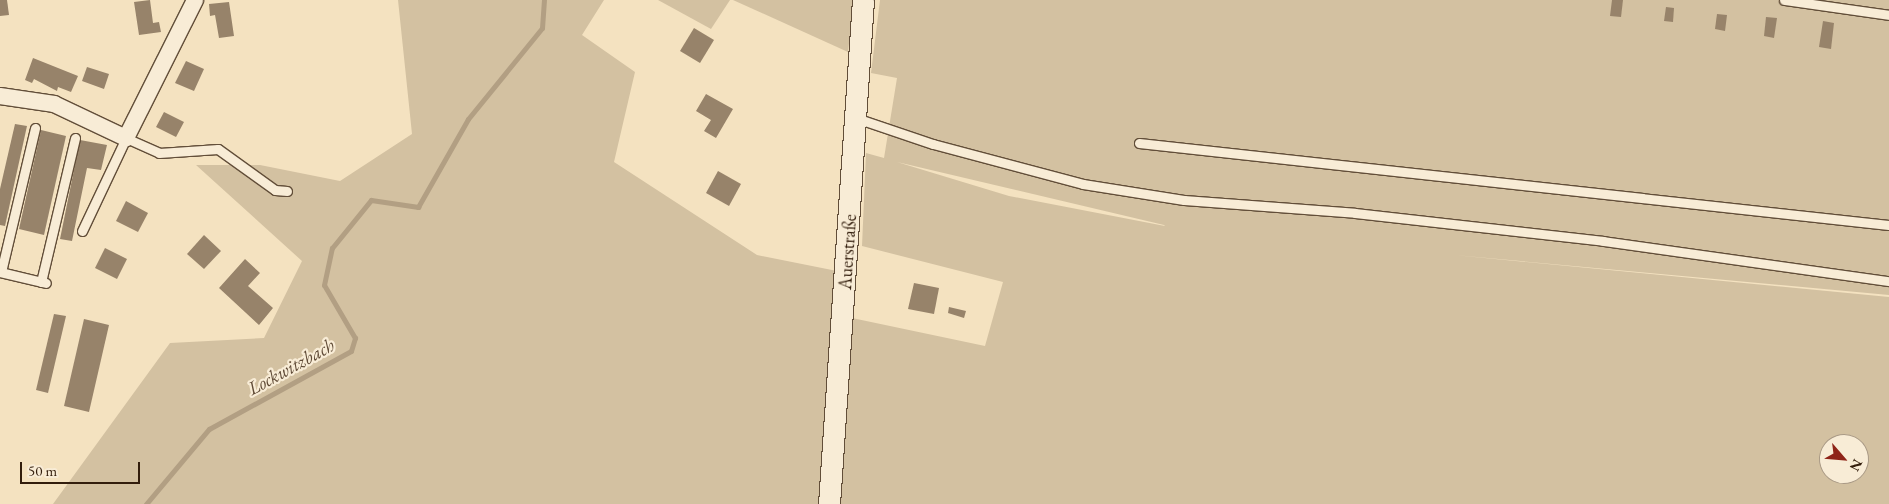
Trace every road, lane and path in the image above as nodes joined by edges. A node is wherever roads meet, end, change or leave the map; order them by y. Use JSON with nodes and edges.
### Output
{"nodes":[{"id":1,"x":195,"y":0,"type":"edge"},
{"id":2,"x":863,"y":0,"type":"edge"},
{"id":3,"x":1784,"y":0,"type":"edge"},
{"id":4,"x":1889,"y":15,"type":"edge"},
{"id":5,"x":0,"y":96,"type":"edge"},
{"id":6,"x":856,"y":118,"type":"junction"},
{"id":7,"x":36,"y":128,"type":"dead end"},
{"id":8,"x":75,"y":138,"type":"dead end"},
{"id":9,"x":126,"y":138,"type":"junction"},
{"id":10,"x":1139,"y":143,"type":"dead end"},
{"id":11,"x":288,"y":192,"type":"dead end"},
{"id":12,"x":1889,"y":225,"type":"edge"},
{"id":13,"x":82,"y":231,"type":"dead end"},
{"id":14,"x":1,"y":272,"type":"edge"},
{"id":15,"x":1889,"y":281,"type":"edge"},
{"id":16,"x":829,"y":504,"type":"edge"}],
"edges":[{"from":1,"to":9,"type":"street"},
{"from":2,"to":6,"type":"street","name":"Auerstraße"},
{"from":3,"to":4,"type":"lane"},
{"from":5,"to":9,"type":"street"},
{"from":6,"to":15,"type":"lane"},
{"from":6,"to":16,"type":"street","name":"Auerstraße"},
{"from":7,"to":14,"type":"lane"},
{"from":8,"to":14,"type":"lane"},
{"from":9,"to":11,"type":"lane"},
{"from":9,"to":13,"type":"lane"},
{"from":10,"to":12,"type":"lane"}]}
